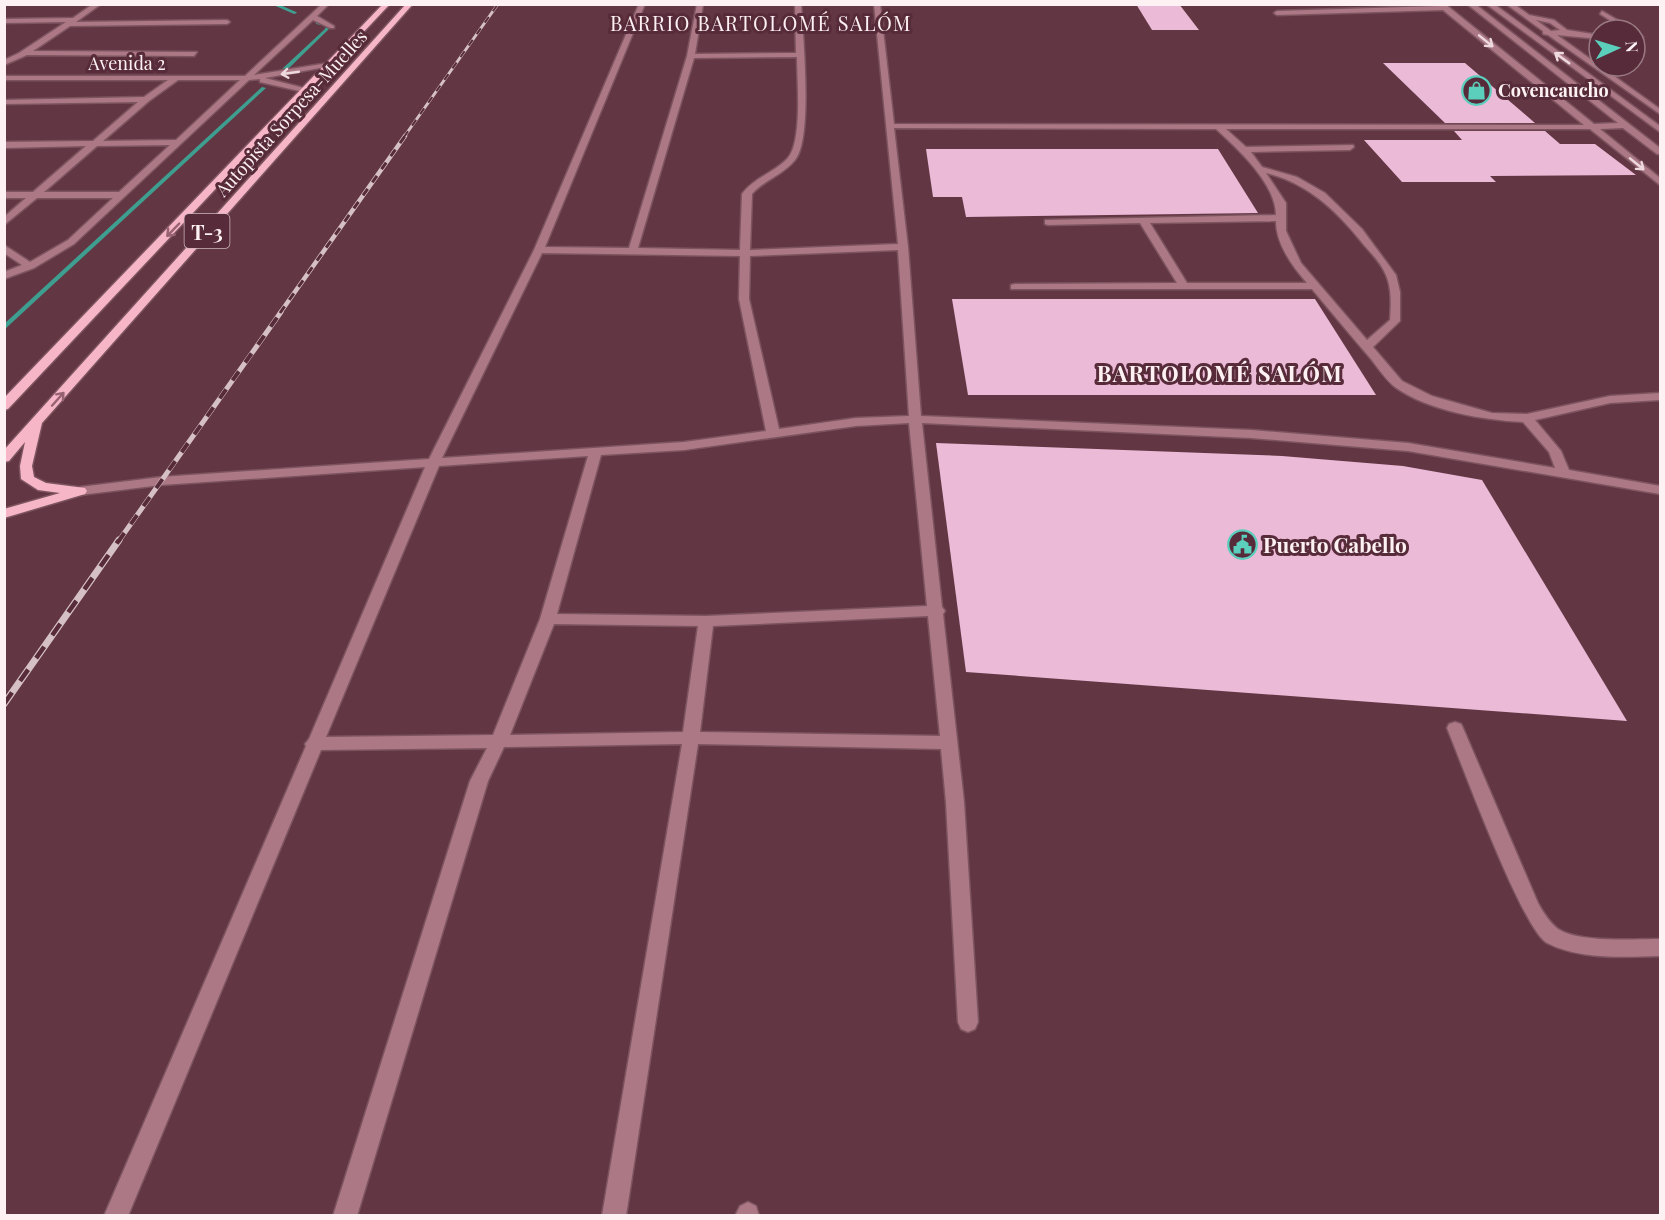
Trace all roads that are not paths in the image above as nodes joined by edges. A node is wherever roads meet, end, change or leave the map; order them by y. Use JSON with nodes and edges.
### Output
{"nodes":[{"id":1,"x":98,"y":4,"type":"edge"},
{"id":2,"x":326,"y":4,"type":"edge"},
{"id":3,"x":387,"y":4,"type":"edge"},
{"id":4,"x":410,"y":4,"type":"edge"},
{"id":5,"x":642,"y":4,"type":"edge"},
{"id":6,"x":700,"y":4,"type":"edge"},
{"id":7,"x":798,"y":4,"type":"edge"},
{"id":8,"x":877,"y":4,"type":"edge"},
{"id":9,"x":1470,"y":4,"type":"edge"},
{"id":10,"x":1488,"y":4,"type":"edge"},
{"id":11,"x":1509,"y":4,"type":"edge"},
{"id":12,"x":1443,"y":6,"type":"edge"},
{"id":13,"x":1277,"y":13,"type":"dead end"},
{"id":14,"x":1602,"y":13,"type":"dead end"},
{"id":15,"x":313,"y":17,"type":"junction"},
{"id":16,"x":1505,"y":17,"type":"junction"},
{"id":17,"x":1527,"y":17,"type":"junction"},
{"id":18,"x":1610,"y":18,"type":"edge"},
{"id":19,"x":4,"y":21,"type":"edge"},
{"id":20,"x":72,"y":22,"type":"junction"},
{"id":21,"x":227,"y":22,"type":"dead end"},
{"id":22,"x":332,"y":27,"type":"dead end"},
{"id":23,"x":1564,"y":32,"type":"junction"},
{"id":24,"x":1527,"y":33,"type":"junction"},
{"id":25,"x":1549,"y":33,"type":"junction"},
{"id":26,"x":1587,"y":36,"type":"edge"},
{"id":27,"x":26,"y":53,"type":"junction"},
{"id":28,"x":194,"y":54,"type":"dead end"},
{"id":29,"x":800,"y":55,"type":"junction"},
{"id":30,"x":691,"y":56,"type":"junction"},
{"id":31,"x":4,"y":63,"type":"edge"},
{"id":32,"x":331,"y":64,"type":"junction"},
{"id":33,"x":1517,"y":67,"type":"junction"},
{"id":34,"x":1528,"y":67,"type":"dead end"},
{"id":35,"x":1540,"y":67,"type":"dead end"},
{"id":36,"x":1551,"y":67,"type":"junction"},
{"id":37,"x":4,"y":78,"type":"edge"},
{"id":38,"x":249,"y":78,"type":"junction"},
{"id":39,"x":175,"y":79,"type":"junction"},
{"id":40,"x":305,"y":91,"type":"junction"},
{"id":41,"x":146,"y":99,"type":"junction"},
{"id":42,"x":4,"y":102,"type":"edge"},
{"id":43,"x":1660,"y":112,"type":"edge"},
{"id":44,"x":1625,"y":125,"type":"junction"},
{"id":45,"x":889,"y":126,"type":"junction"},
{"id":46,"x":1219,"y":127,"type":"junction"},
{"id":47,"x":1592,"y":127,"type":"junction"},
{"id":48,"x":1660,"y":130,"type":"edge"},
{"id":49,"x":179,"y":142,"type":"junction"},
{"id":50,"x":96,"y":143,"type":"junction"},
{"id":51,"x":1660,"y":143,"type":"edge"},
{"id":52,"x":4,"y":144,"type":"edge"},
{"id":53,"x":1649,"y":144,"type":"junction"},
{"id":54,"x":1350,"y":147,"type":"dead end"},
{"id":55,"x":1243,"y":150,"type":"junction"},
{"id":56,"x":1660,"y":152,"type":"edge"},
{"id":57,"x":1259,"y":169,"type":"junction"},
{"id":58,"x":1660,"y":182,"type":"edge"},
{"id":59,"x":4,"y":195,"type":"edge"},
{"id":60,"x":37,"y":195,"type":"junction"},
{"id":61,"x":123,"y":195,"type":"junction"},
{"id":62,"x":1281,"y":218,"type":"junction"},
{"id":63,"x":1143,"y":220,"type":"junction"},
{"id":64,"x":4,"y":222,"type":"edge"},
{"id":65,"x":1048,"y":222,"type":"dead end"},
{"id":66,"x":903,"y":247,"type":"junction"},
{"id":67,"x":4,"y":248,"type":"edge"},
{"id":68,"x":539,"y":250,"type":"junction"},
{"id":69,"x":633,"y":250,"type":"junction"},
{"id":70,"x":744,"y":253,"type":"junction"},
{"id":71,"x":30,"y":266,"type":"junction"},
{"id":72,"x":4,"y":276,"type":"edge"},
{"id":73,"x":1314,"y":286,"type":"junction"},
{"id":74,"x":1015,"y":287,"type":"dead end"},
{"id":75,"x":1184,"y":287,"type":"junction"},
{"id":76,"x":1365,"y":348,"type":"junction"},
{"id":77,"x":1660,"y":396,"type":"edge"},
{"id":78,"x":4,"y":406,"type":"edge"},
{"id":79,"x":1527,"y":418,"type":"junction"},
{"id":80,"x":915,"y":419,"type":"junction"},
{"id":81,"x":37,"y":422,"type":"junction"},
{"id":82,"x":772,"y":432,"type":"junction"},
{"id":83,"x":595,"y":453,"type":"junction"},
{"id":84,"x":4,"y":458,"type":"edge"},
{"id":85,"x":434,"y":462,"type":"junction"},
{"id":86,"x":1563,"y":473,"type":"junction"},
{"id":87,"x":1660,"y":490,"type":"edge"},
{"id":88,"x":80,"y":491,"type":"junction"},
{"id":89,"x":4,"y":514,"type":"edge"},
{"id":90,"x":937,"y":611,"type":"junction"},
{"id":91,"x":548,"y":619,"type":"junction"},
{"id":92,"x":706,"y":621,"type":"junction"},
{"id":93,"x":1455,"y":728,"type":"dead end"},
{"id":94,"x":691,"y":738,"type":"junction"},
{"id":95,"x":499,"y":740,"type":"junction"},
{"id":96,"x":949,"y":743,"type":"junction"},
{"id":97,"x":314,"y":744,"type":"junction"},
{"id":98,"x":1660,"y":948,"type":"edge"},
{"id":99,"x":968,"y":1022,"type":"dead end"},
{"id":100,"x":117,"y":1215,"type":"edge"},
{"id":101,"x":345,"y":1215,"type":"edge"},
{"id":102,"x":614,"y":1215,"type":"edge"}],
"edges":[{"from":1,"to":20,"type":"street"},
{"from":2,"to":15,"type":"street"},
{"from":3,"to":32,"type":"main road","name":"Autopista Sorpesa-Muelles","number":"T-3"},
{"from":81,"to":4,"type":"main road","name":"Autopista Sorpesa-Muelles","number":"T-3","one_way":true},
{"from":5,"to":68,"type":"street"},
{"from":6,"to":30,"type":"street"},
{"from":7,"to":29,"type":"street"},
{"from":8,"to":45,"type":"street"},
{"from":9,"to":36,"type":"street"},
{"from":10,"to":16,"type":"street"},
{"from":11,"to":17,"type":"street"},
{"from":12,"to":13,"type":"street"},
{"from":12,"to":33,"type":"street","one_way":true},
{"from":14,"to":18,"type":"street"},
{"from":15,"to":22,"type":"street"},
{"from":15,"to":38,"type":"street"},
{"from":16,"to":17,"type":"street"},
{"from":16,"to":24,"type":"street"},
{"from":17,"to":23,"type":"street"},
{"from":17,"to":25,"type":"street"},
{"from":19,"to":20,"type":"street"},
{"from":20,"to":21,"type":"street"},
{"from":20,"to":27,"type":"street"},
{"from":23,"to":25,"type":"street"},
{"from":23,"to":26,"type":"street"},
{"from":24,"to":25,"type":"street"},
{"from":48,"to":24,"type":"street","one_way":true},
{"from":25,"to":43,"type":"street"},
{"from":27,"to":28,"type":"street"},
{"from":27,"to":31,"type":"street"},
{"from":29,"to":30,"type":"street"},
{"from":29,"to":70,"type":"street"},
{"from":30,"to":69,"type":"street"},
{"from":32,"to":38,"type":"street","one_way":true},
{"from":32,"to":40,"type":"main road","name":"Autopista Sorpesa-Muelles","number":"T-3"},
{"from":33,"to":34,"type":"street"},
{"from":33,"to":47,"type":"street"},
{"from":35,"to":36,"type":"street"},
{"from":36,"to":44,"type":"street"},
{"from":37,"to":39,"type":"street","name":"Avenida 2"},
{"from":38,"to":39,"type":"street","name":"Avenida 2"},
{"from":38,"to":40,"type":"street"},
{"from":38,"to":49,"type":"street"},
{"from":39,"to":41,"type":"street"},
{"from":40,"to":78,"type":"main road","name":"Autopista Sorpesa-Muelles","number":"T-3","one_way":true},
{"from":41,"to":42,"type":"street"},
{"from":41,"to":50,"type":"street"},
{"from":44,"to":47,"type":"street"},
{"from":44,"to":53,"type":"street"},
{"from":45,"to":46,"type":"street"},
{"from":45,"to":66,"type":"street"},
{"from":46,"to":47,"type":"street"},
{"from":46,"to":55,"type":"street"},
{"from":47,"to":58,"type":"street","one_way":true},
{"from":49,"to":50,"type":"street"},
{"from":49,"to":61,"type":"street"},
{"from":50,"to":52,"type":"street"},
{"from":50,"to":60,"type":"street"},
{"from":51,"to":53,"type":"street"},
{"from":53,"to":56,"type":"street"},
{"from":54,"to":55,"type":"street"},
{"from":55,"to":57,"type":"street"},
{"from":57,"to":62,"type":"street"},
{"from":57,"to":76,"type":"street"},
{"from":59,"to":60,"type":"street"},
{"from":60,"to":61,"type":"street"},
{"from":60,"to":64,"type":"street"},
{"from":61,"to":71,"type":"street"},
{"from":62,"to":63,"type":"street"},
{"from":62,"to":73,"type":"street"},
{"from":63,"to":65,"type":"street"},
{"from":63,"to":75,"type":"street"},
{"from":66,"to":70,"type":"street"},
{"from":66,"to":80,"type":"street"},
{"from":67,"to":71,"type":"street"},
{"from":68,"to":69,"type":"street"},
{"from":68,"to":85,"type":"street"},
{"from":69,"to":70,"type":"street"},
{"from":70,"to":82,"type":"street"},
{"from":71,"to":72,"type":"street"},
{"from":73,"to":75,"type":"street"},
{"from":73,"to":76,"type":"street"},
{"from":74,"to":75,"type":"street"},
{"from":76,"to":79,"type":"street"},
{"from":77,"to":79,"type":"street"},
{"from":79,"to":86,"type":"street"},
{"from":80,"to":82,"type":"street"},
{"from":80,"to":86,"type":"street"},
{"from":80,"to":90,"type":"street"},
{"from":81,"to":84,"type":"main road","name":"Autopista Sorpesa-Muelles","number":"T-3"},
{"from":81,"to":88,"type":"main road"},
{"from":82,"to":83,"type":"street"},
{"from":83,"to":85,"type":"street"},
{"from":83,"to":91,"type":"street"},
{"from":85,"to":88,"type":"street"},
{"from":85,"to":97,"type":"street"},
{"from":86,"to":87,"type":"street"},
{"from":88,"to":89,"type":"main road"},
{"from":90,"to":92,"type":"street"},
{"from":90,"to":96,"type":"street"},
{"from":91,"to":92,"type":"street"},
{"from":91,"to":95,"type":"street"},
{"from":92,"to":94,"type":"street"},
{"from":93,"to":98,"type":"street"},
{"from":94,"to":95,"type":"street"},
{"from":94,"to":96,"type":"street"},
{"from":94,"to":102,"type":"street"},
{"from":95,"to":97,"type":"street"},
{"from":95,"to":101,"type":"street"},
{"from":96,"to":99,"type":"street"},
{"from":97,"to":100,"type":"street"}]}
